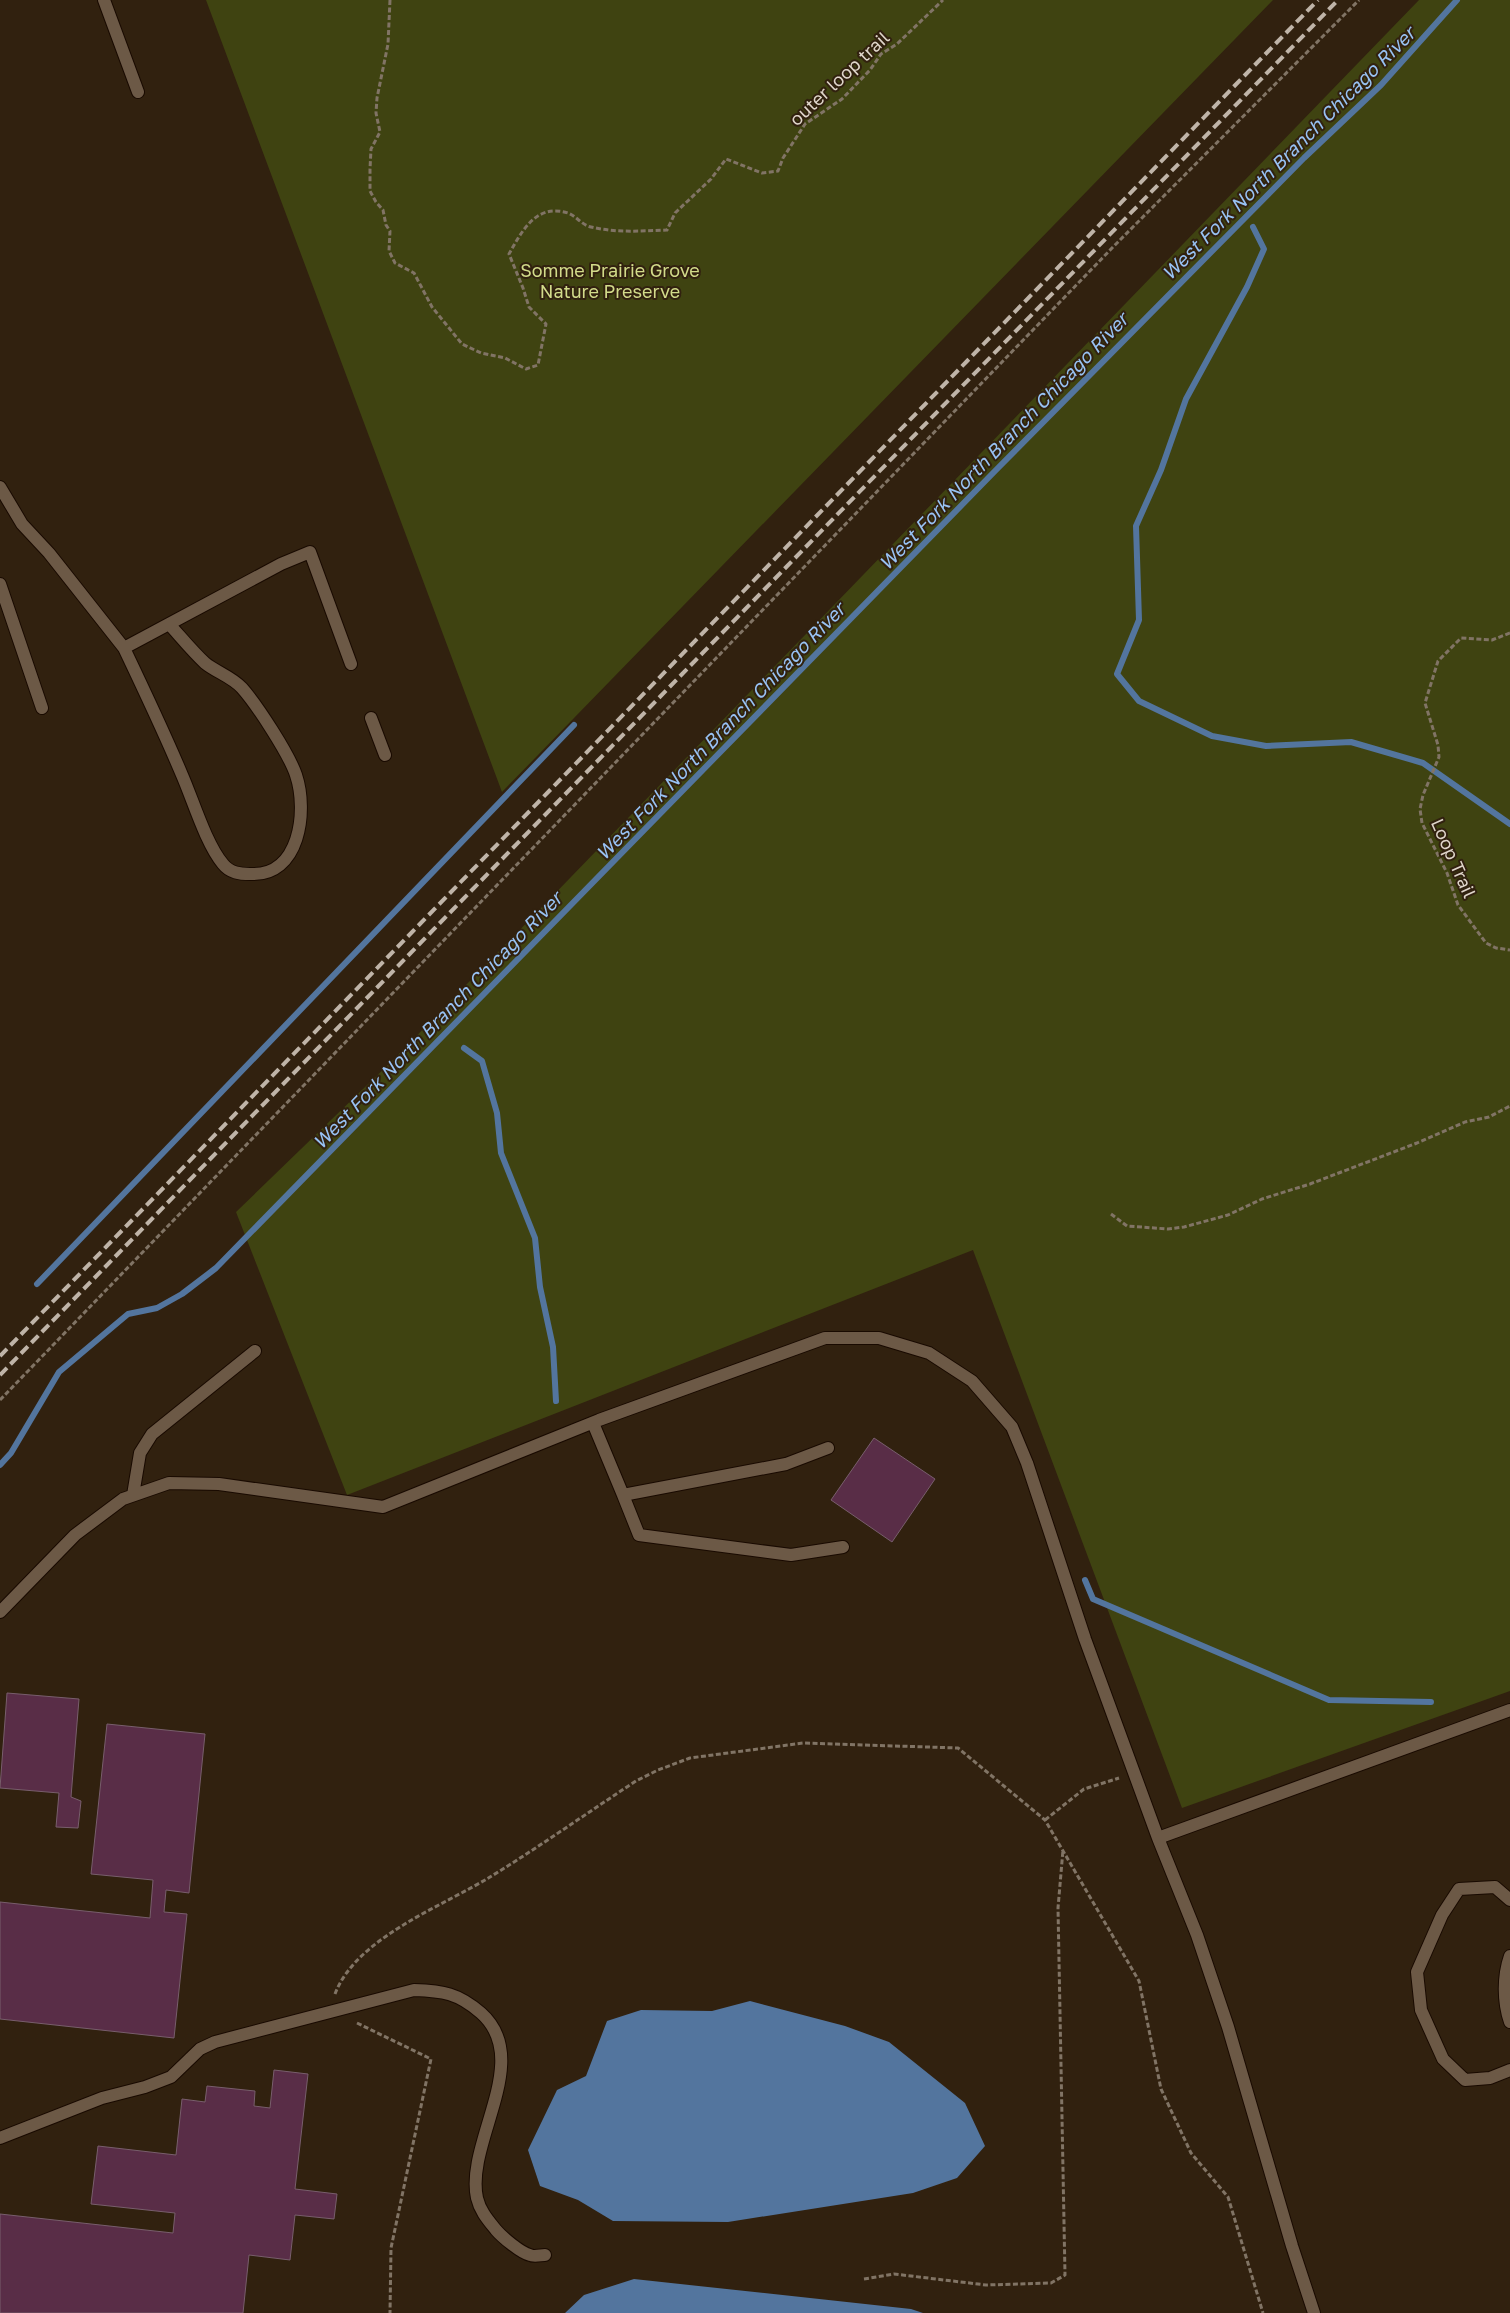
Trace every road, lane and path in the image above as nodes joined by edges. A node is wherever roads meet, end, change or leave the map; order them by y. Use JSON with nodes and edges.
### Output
{"nodes":[{"id":1,"x":104,"y":0,"type":"edge"},
{"id":2,"x":390,"y":0,"type":"edge"},
{"id":3,"x":943,"y":0,"type":"edge"},
{"id":4,"x":1359,"y":0,"type":"edge"},
{"id":5,"x":138,"y":92,"type":"dead end"},
{"id":6,"x":0,"y":487,"type":"edge"},
{"id":7,"x":0,"y":584,"type":"edge"},
{"id":8,"x":169,"y":624,"type":"junction"},
{"id":9,"x":1510,"y":633,"type":"edge"},
{"id":10,"x":124,"y":648,"type":"junction"},
{"id":11,"x":351,"y":664,"type":"dead end"},
{"id":12,"x":42,"y":708,"type":"dead end"},
{"id":13,"x":371,"y":718,"type":"dead end"},
{"id":14,"x":385,"y":756,"type":"dead end"},
{"id":15,"x":1510,"y":950,"type":"edge"},
{"id":16,"x":1510,"y":1106,"type":"edge"},
{"id":17,"x":1111,"y":1214,"type":"dead end"},
{"id":18,"x":256,"y":1351,"type":"dead end"},
{"id":19,"x":0,"y":1400,"type":"edge"},
{"id":20,"x":594,"y":1423,"type":"junction"},
{"id":21,"x":828,"y":1448,"type":"dead end"},
{"id":22,"x":622,"y":1495,"type":"junction"},
{"id":23,"x":133,"y":1496,"type":"junction"},
{"id":24,"x":843,"y":1548,"type":"dead end"},
{"id":25,"x":0,"y":1612,"type":"edge"},
{"id":26,"x":1510,"y":1710,"type":"edge"},
{"id":27,"x":1136,"y":1772,"type":"junction"},
{"id":28,"x":1045,"y":1820,"type":"junction"},
{"id":29,"x":1158,"y":1838,"type":"junction"},
{"id":30,"x":1063,"y":1850,"type":"junction"},
{"id":31,"x":1510,"y":1900,"type":"edge"},
{"id":32,"x":1510,"y":1956,"type":"edge"},
{"id":33,"x":342,"y":2008,"type":"junction"},
{"id":34,"x":1510,"y":2022,"type":"edge"},
{"id":35,"x":1510,"y":2070,"type":"edge"},
{"id":36,"x":0,"y":2138,"type":"edge"},
{"id":37,"x":545,"y":2255,"type":"dead end"},
{"id":38,"x":864,"y":2279,"type":"dead end"},
{"id":39,"x":390,"y":2313,"type":"edge"},
{"id":40,"x":1263,"y":2313,"type":"edge"},
{"id":41,"x":1314,"y":2313,"type":"edge"}],
"edges":[{"from":1,"to":5,"type":"street"},
{"from":2,"to":3,"type":"path","name":"outer loop trail"},
{"from":4,"to":19,"type":"path"},
{"from":6,"to":10,"type":"street"},
{"from":7,"to":12,"type":"street"},
{"from":8,"to":10,"type":"street"},
{"from":8,"to":10,"type":"street"},
{"from":8,"to":11,"type":"street"},
{"from":9,"to":15,"type":"path","name":"Loop Trail"},
{"from":13,"to":14,"type":"street"},
{"from":16,"to":17,"type":"path"},
{"from":18,"to":23,"type":"street"},
{"from":20,"to":22,"type":"street"},
{"from":20,"to":23,"type":"street"},
{"from":20,"to":27,"type":"street"},
{"from":21,"to":22,"type":"street"},
{"from":22,"to":24,"type":"street"},
{"from":23,"to":25,"type":"street"},
{"from":26,"to":29,"type":"street"},
{"from":27,"to":28,"type":"path"},
{"from":27,"to":29,"type":"street"},
{"from":28,"to":30,"type":"path"},
{"from":28,"to":33,"type":"path"},
{"from":29,"to":41,"type":"street"},
{"from":30,"to":38,"type":"path"},
{"from":30,"to":40,"type":"path"},
{"from":31,"to":35,"type":"street"},
{"from":32,"to":34,"type":"street"},
{"from":33,"to":36,"type":"street"},
{"from":33,"to":37,"type":"street"},
{"from":33,"to":39,"type":"path"}]}
